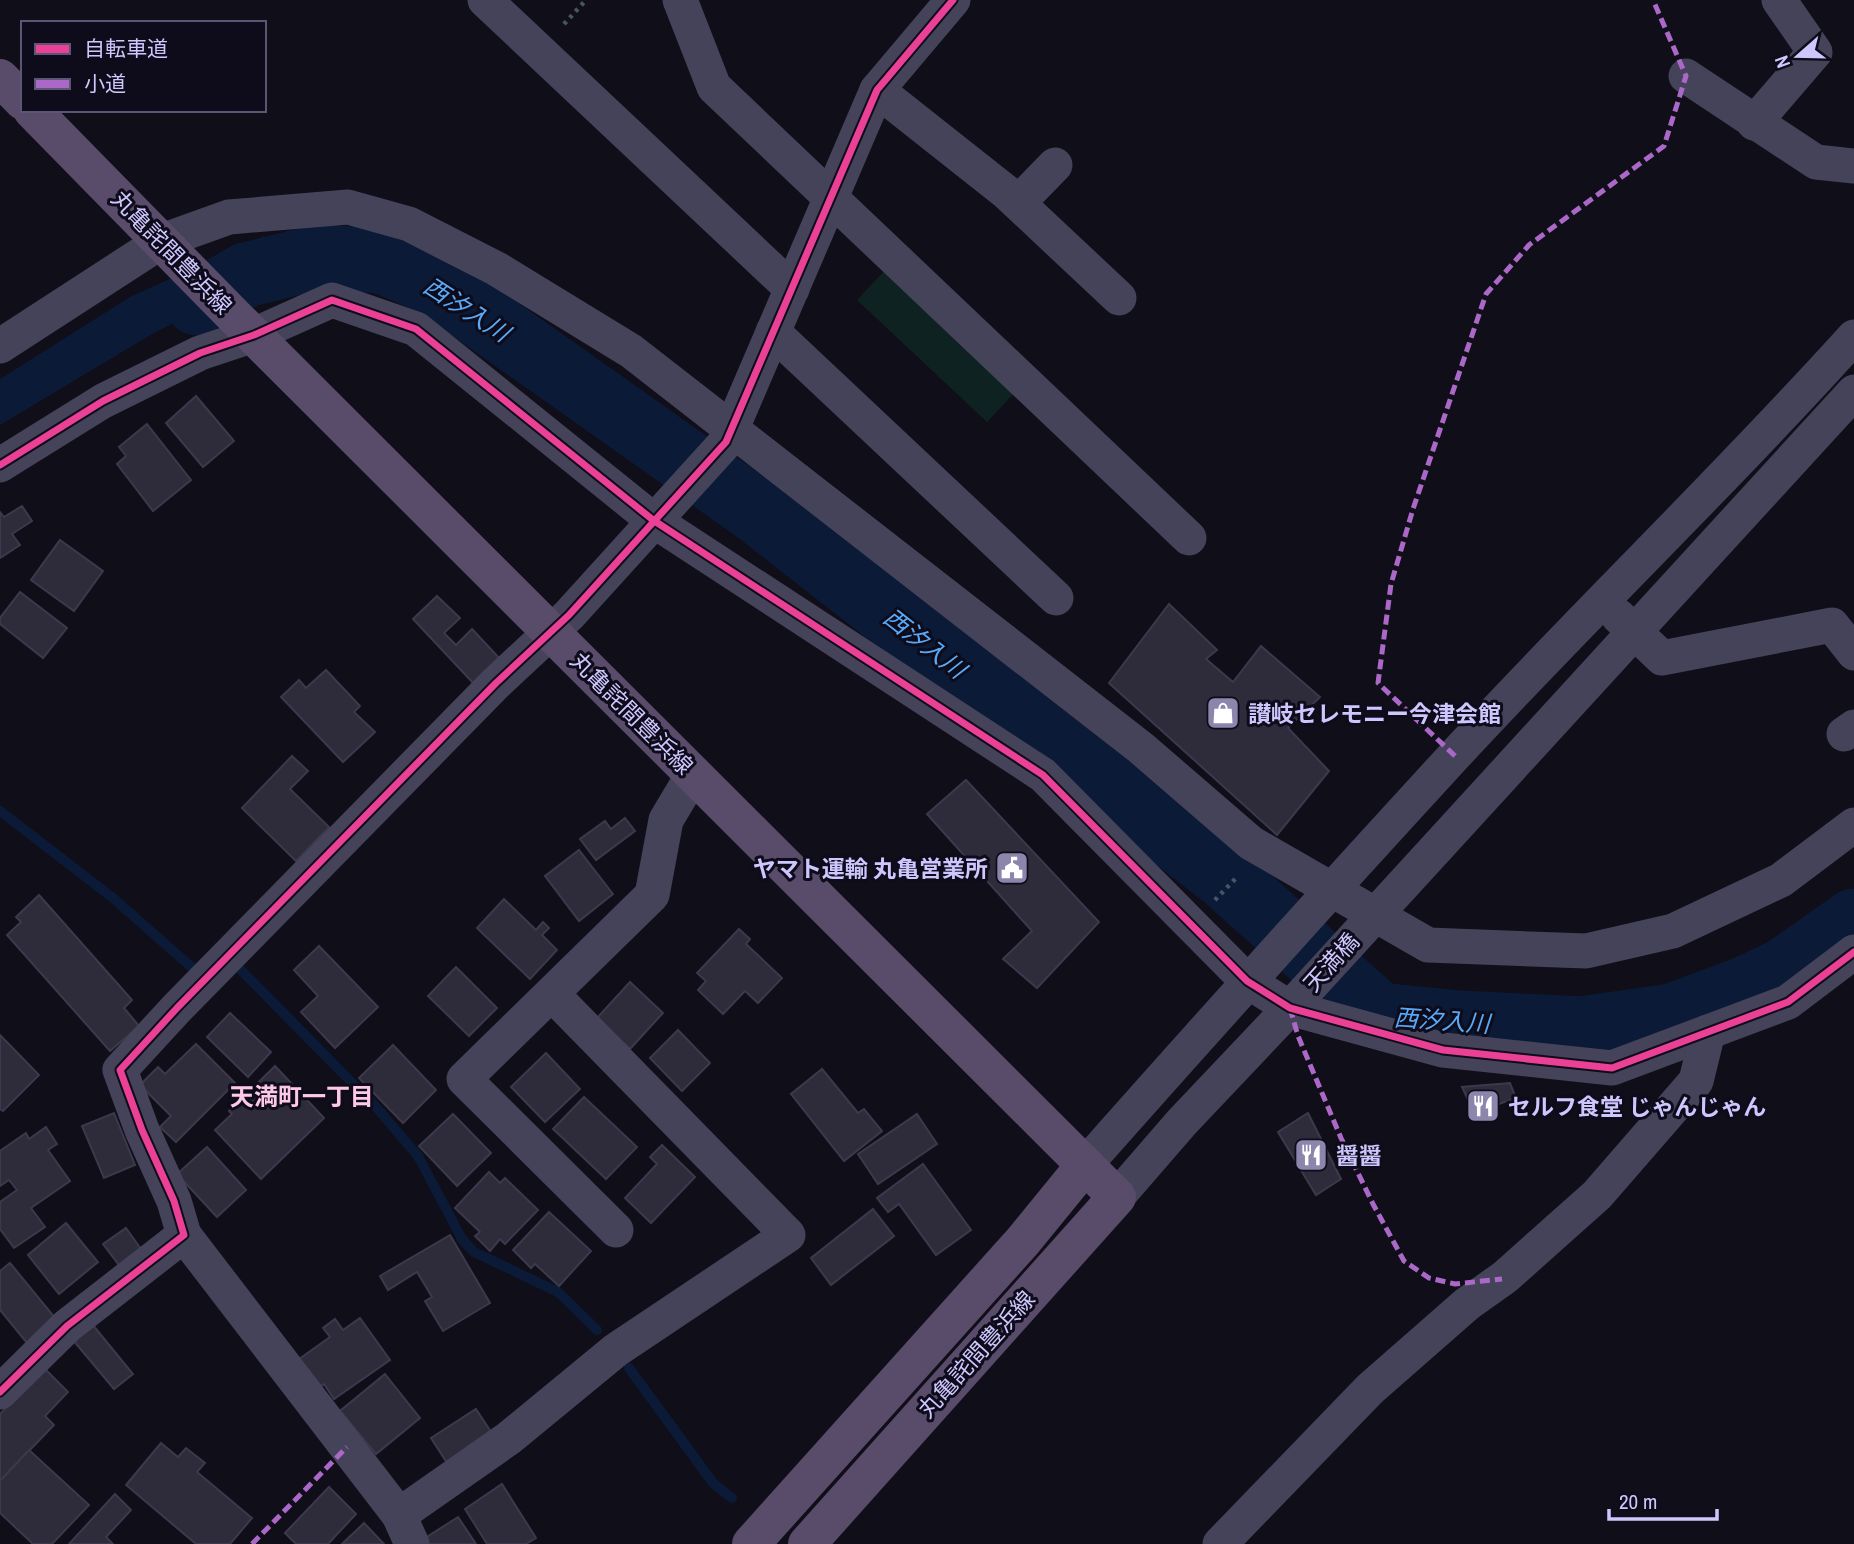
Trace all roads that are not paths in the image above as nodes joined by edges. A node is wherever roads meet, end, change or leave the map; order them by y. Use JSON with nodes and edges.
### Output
{"nodes":[{"id":1,"x":485,"y":0,"type":"edge"},
{"id":2,"x":680,"y":0,"type":"edge"},
{"id":3,"x":953,"y":0,"type":"edge"},
{"id":4,"x":1779,"y":0,"type":"edge"},
{"id":5,"x":1686,"y":76,"type":"dead end"},
{"id":6,"x":0,"y":78,"type":"edge"},
{"id":7,"x":877,"y":90,"type":"junction"},
{"id":8,"x":21,"y":99,"type":"edge"},
{"id":9,"x":34,"y":112,"type":"edge"},
{"id":10,"x":1754,"y":123,"type":"junction"},
{"id":11,"x":1055,"y":164,"type":"dead end"},
{"id":12,"x":1854,"y":166,"type":"edge"},
{"id":13,"x":831,"y":198,"type":"junction"},
{"id":14,"x":1018,"y":203,"type":"junction"},
{"id":15,"x":162,"y":241,"type":"junction"},
{"id":16,"x":792,"y":289,"type":"junction"},
{"id":17,"x":1119,"y":298,"type":"dead end"},
{"id":18,"x":245,"y":327,"type":"junction"},
{"id":19,"x":773,"y":332,"type":"junction"},
{"id":20,"x":1854,"y":337,"type":"edge"},
{"id":21,"x":0,"y":346,"type":"edge"},
{"id":22,"x":1854,"y":392,"type":"edge"},
{"id":23,"x":729,"y":436,"type":"junction"},
{"id":24,"x":0,"y":465,"type":"edge"},
{"id":25,"x":653,"y":520,"type":"junction"},
{"id":26,"x":1189,"y":538,"type":"dead end"},
{"id":27,"x":1056,"y":598,"type":"dead end"},
{"id":28,"x":1602,"y":601,"type":"junction"},
{"id":29,"x":1634,"y":631,"type":"junction"},
{"id":30,"x":550,"y":632,"type":"junction"},
{"id":31,"x":1854,"y":653,"type":"edge"},
{"id":32,"x":694,"y":773,"type":"junction"},
{"id":33,"x":1854,"y":825,"type":"edge"},
{"id":34,"x":1333,"y":891,"type":"junction"},
{"id":35,"x":1373,"y":915,"type":"junction"},
{"id":36,"x":1854,"y":952,"type":"edge"},
{"id":37,"x":1247,"y":981,"type":"junction"},
{"id":38,"x":552,"y":993,"type":"junction"},
{"id":39,"x":1290,"y":1008,"type":"junction"},
{"id":40,"x":1708,"y":1032,"type":"junction"},
{"id":41,"x":1086,"y":1165,"type":"junction"},
{"id":42,"x":1117,"y":1197,"type":"junction"},
{"id":43,"x":616,"y":1230,"type":"dead end"},
{"id":44,"x":184,"y":1235,"type":"junction"},
{"id":45,"x":0,"y":1392,"type":"edge"},
{"id":46,"x":405,"y":1529,"type":"edge"},
{"id":47,"x":751,"y":1544,"type":"edge"},
{"id":48,"x":807,"y":1544,"type":"edge"},
{"id":49,"x":1220,"y":1544,"type":"edge"}],
"edges":[{"from":1,"to":16,"type":"street"},
{"from":2,"to":13,"type":"street"},
{"from":3,"to":7,"type":"street"},
{"from":4,"to":10,"type":"street"},
{"from":5,"to":10,"type":"street"},
{"from":6,"to":8,"type":"main road"},
{"from":7,"to":13,"type":"street"},
{"from":7,"to":14,"type":"street"},
{"from":9,"to":15,"type":"main road","name":"丸亀詫間豊浜線"},
{"from":10,"to":12,"type":"street"},
{"from":11,"to":14,"type":"street"},
{"from":13,"to":16,"type":"street"},
{"from":13,"to":26,"type":"street"},
{"from":14,"to":17,"type":"street"},
{"from":15,"to":18,"type":"main road","name":"丸亀詫間豊浜線"},
{"from":15,"to":21,"type":"street"},
{"from":15,"to":23,"type":"street"},
{"from":16,"to":19,"type":"street"},
{"from":18,"to":24,"type":"street"},
{"from":18,"to":25,"type":"street"},
{"from":18,"to":30,"type":"main road","name":"丸亀詫間豊浜線"},
{"from":19,"to":23,"type":"street"},
{"from":19,"to":27,"type":"street"},
{"from":20,"to":28,"type":"street","name":"天満橋"},
{"from":22,"to":29,"type":"street","name":"天満橋"},
{"from":23,"to":25,"type":"street"},
{"from":23,"to":34,"type":"street"},
{"from":25,"to":30,"type":"street"},
{"from":25,"to":37,"type":"street"},
{"from":28,"to":29,"type":"street"},
{"from":28,"to":34,"type":"street","name":"天満橋"},
{"from":29,"to":31,"type":"street"},
{"from":29,"to":35,"type":"street","name":"天満橋"},
{"from":30,"to":32,"type":"main road","name":"丸亀詫間豊浜線"},
{"from":30,"to":44,"type":"street"},
{"from":32,"to":38,"type":"street"},
{"from":32,"to":41,"type":"main road","name":"丸亀詫間豊浜線"},
{"from":33,"to":35,"type":"street"},
{"from":34,"to":35,"type":"street"},
{"from":34,"to":37,"type":"street","name":"天満橋"},
{"from":35,"to":39,"type":"street","name":"天満橋"},
{"from":36,"to":40,"type":"street"},
{"from":37,"to":39,"type":"street"},
{"from":37,"to":41,"type":"street","name":"天満橋"},
{"from":38,"to":43,"type":"street"},
{"from":38,"to":46,"type":"street"},
{"from":39,"to":40,"type":"street"},
{"from":39,"to":42,"type":"street","name":"天満橋"},
{"from":40,"to":49,"type":"street"},
{"from":41,"to":42,"type":"main road","name":"丸亀詫間豊浜線"},
{"from":41,"to":47,"type":"main road","name":"丸亀詫間豊浜線"},
{"from":42,"to":48,"type":"main road","name":"丸亀詫間豊浜線"},
{"from":44,"to":45,"type":"street"},
{"from":44,"to":46,"type":"street"}]}
